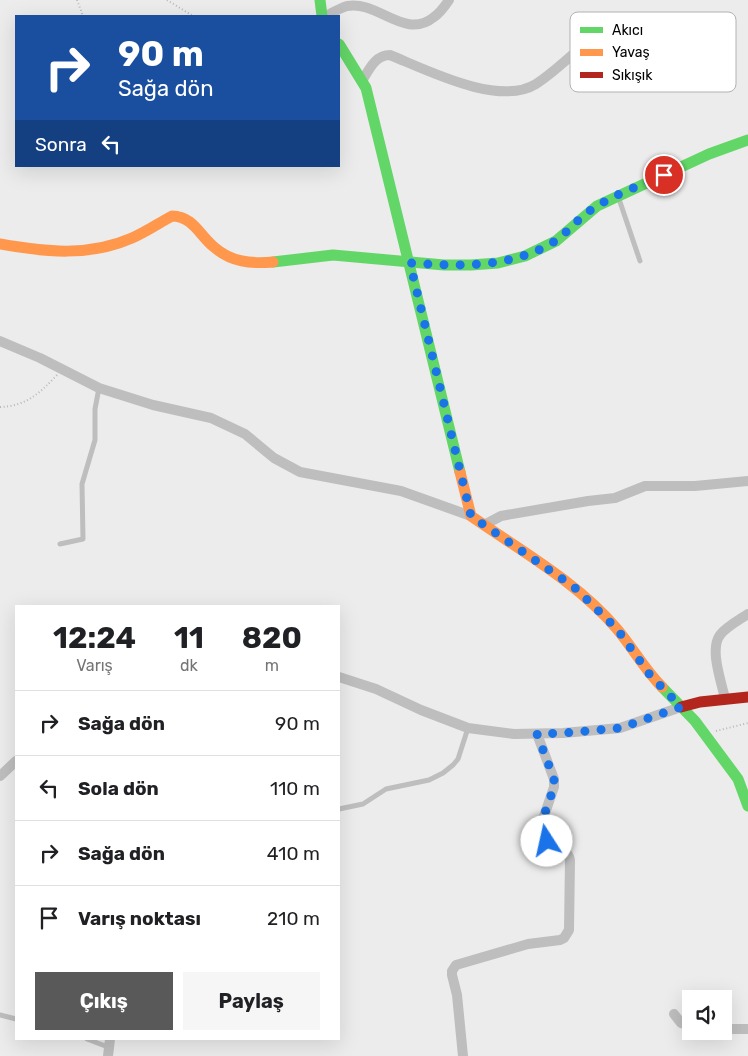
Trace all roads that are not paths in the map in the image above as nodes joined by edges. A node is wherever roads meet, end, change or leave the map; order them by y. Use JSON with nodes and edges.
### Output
{"nodes":[{"id":1,"x":320,"y":0,"type":"edge"},
{"id":2,"x":450,"y":0,"type":"edge"},
{"id":3,"x":324,"y":15,"type":"edge"},
{"id":4,"x":326,"y":15,"type":"edge"},
{"id":5,"x":340,"y":46,"type":"edge"},
{"id":6,"x":570,"y":56,"type":"edge"},
{"id":7,"x":362,"y":81,"type":"junction"},
{"id":8,"x":748,"y":140,"type":"edge"},
{"id":9,"x":618,"y":196,"type":"junction"},
{"id":10,"x":0,"y":244,"type":"edge"},
{"id":11,"x":640,"y":261,"type":"dead end"},
{"id":12,"x":410,"y":263,"type":"junction"},
{"id":13,"x":0,"y":341,"type":"edge"},
{"id":14,"x":99,"y":388,"type":"junction"},
{"id":15,"x":748,"y":480,"type":"edge"},
{"id":16,"x":471,"y":516,"type":"junction"},
{"id":17,"x":484,"y":525,"type":"junction"},
{"id":18,"x":60,"y":544,"type":"dead end"},
{"id":19,"x":748,"y":614,"type":"edge"},
{"id":20,"x":340,"y":680,"type":"edge"},
{"id":21,"x":748,"y":697,"type":"edge"},
{"id":22,"x":726,"y":700,"type":"junction"},
{"id":23,"x":681,"y":707,"type":"junction"},
{"id":24,"x":468,"y":728,"type":"junction"},
{"id":25,"x":537,"y":734,"type":"junction"},
{"id":26,"x":15,"y":762,"type":"edge"},
{"id":27,"x":0,"y":776,"type":"edge"},
{"id":28,"x":748,"y":806,"type":"edge"},
{"id":29,"x":340,"y":810,"type":"edge"},
{"id":30,"x":674,"y":1014,"type":"dead end"},
{"id":31,"x":0,"y":1015,"type":"edge"},
{"id":32,"x":15,"y":1019,"type":"edge"},
{"id":33,"x":682,"y":1023,"type":"edge"},
{"id":34,"x":748,"y":1029,"type":"edge"},
{"id":35,"x":732,"y":1030,"type":"edge"},
{"id":36,"x":90,"y":1040,"type":"edge"},
{"id":37,"x":109,"y":1047,"type":"edge"},
{"id":38,"x":463,"y":1056,"type":"edge"}],
"edges":[{"from":1,"to":3,"type":"street"},
{"from":2,"to":4,"type":"street"},
{"from":5,"to":7,"type":"street"},
{"from":6,"to":7,"type":"street"},
{"from":7,"to":12,"type":"street"},
{"from":8,"to":9,"type":"street"},
{"from":9,"to":11,"type":"lane"},
{"from":9,"to":12,"type":"street"},
{"from":10,"to":12,"type":"street"},
{"from":12,"to":16,"type":"street"},
{"from":13,"to":14,"type":"street"},
{"from":14,"to":16,"type":"street"},
{"from":14,"to":18,"type":"lane"},
{"from":15,"to":17,"type":"street"},
{"from":16,"to":17,"type":"street"},
{"from":17,"to":23,"type":"street"},
{"from":19,"to":22,"type":"street"},
{"from":20,"to":24,"type":"street"},
{"from":21,"to":22,"type":"street"},
{"from":22,"to":23,"type":"street"},
{"from":23,"to":25,"type":"street"},
{"from":23,"to":28,"type":"street"},
{"from":24,"to":25,"type":"street"},
{"from":24,"to":29,"type":"lane"},
{"from":25,"to":38,"type":"street"},
{"from":26,"to":27,"type":"street"},
{"from":30,"to":33,"type":"street"},
{"from":31,"to":32,"type":"lane"},
{"from":34,"to":35,"type":"street"},
{"from":36,"to":37,"type":"lane"}]}
